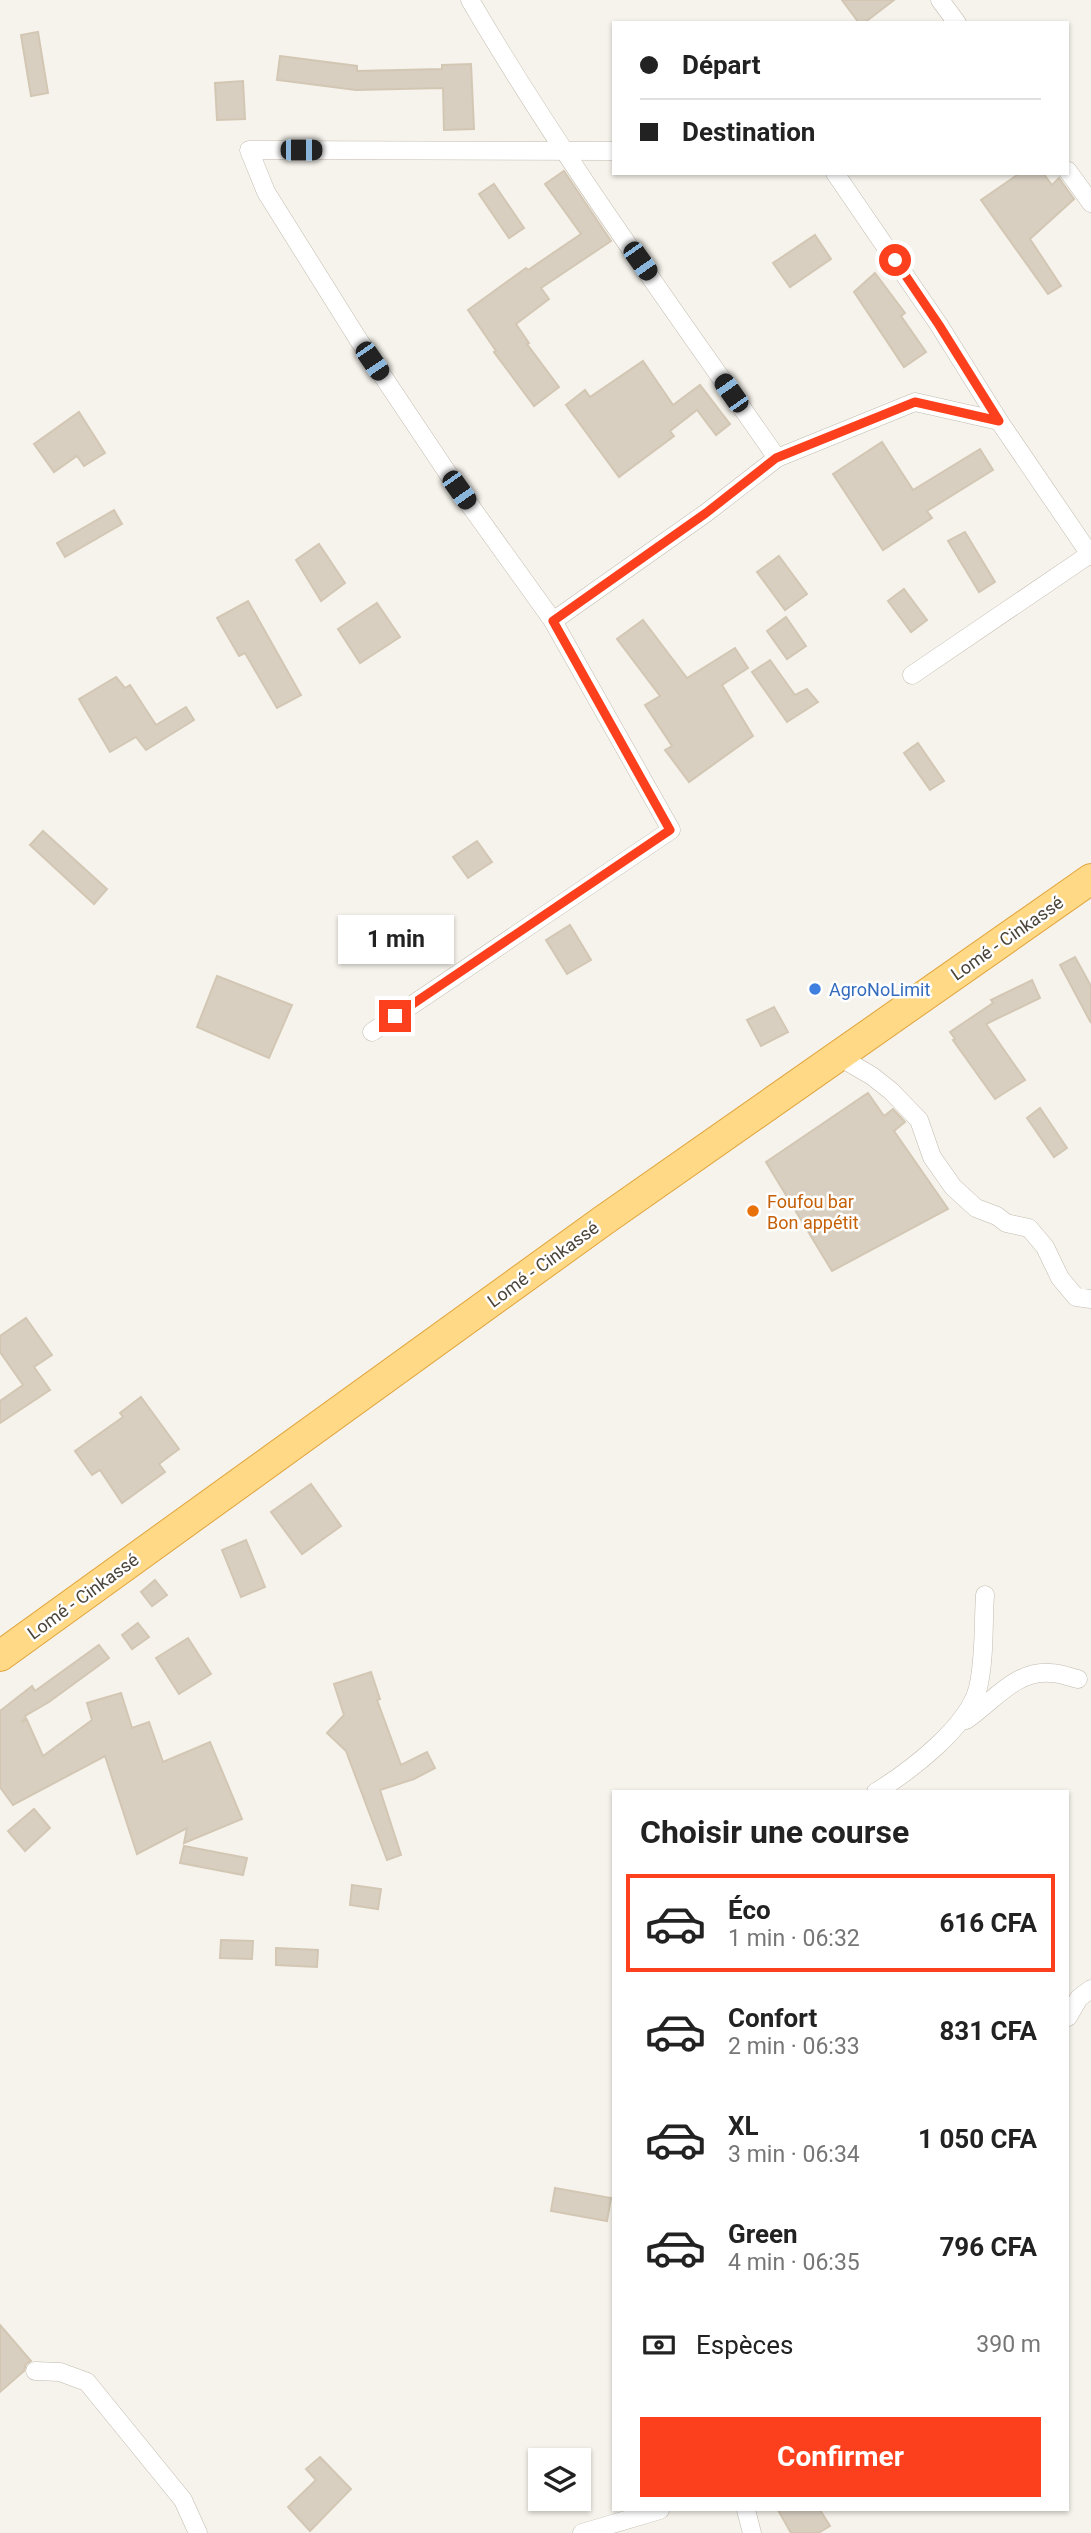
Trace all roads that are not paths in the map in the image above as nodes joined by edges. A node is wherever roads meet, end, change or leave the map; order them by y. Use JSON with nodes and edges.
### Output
{"nodes":[{"id":1,"x":470,"y":0,"type":"edge"},
{"id":2,"x":940,"y":0,"type":"edge"},
{"id":3,"x":956,"y":21,"type":"edge"},
{"id":4,"x":565,"y":151,"type":"junction"},
{"id":5,"x":612,"y":152,"type":"edge"},
{"id":6,"x":1069,"y":173,"type":"edge"},
{"id":7,"x":836,"y":175,"type":"edge"},
{"id":8,"x":1091,"y":203,"type":"edge"},
{"id":9,"x":999,"y":421,"type":"junction"},
{"id":10,"x":776,"y":458,"type":"junction"},
{"id":11,"x":1090,"y":555,"type":"edge"},
{"id":12,"x":553,"y":621,"type":"junction"},
{"id":13,"x":912,"y":675,"type":"dead end"},
{"id":14,"x":1091,"y":879,"type":"edge"},
{"id":15,"x":372,"y":1032,"type":"dead end"},
{"id":16,"x":838,"y":1056,"type":"junction"},
{"id":17,"x":1091,"y":1299,"type":"edge"},
{"id":18,"x":985,"y":1595,"type":"dead end"},
{"id":19,"x":0,"y":1656,"type":"edge"},
{"id":20,"x":1077,"y":1679,"type":"dead end"},
{"id":21,"x":952,"y":1730,"type":"junction"},
{"id":22,"x":879,"y":1790,"type":"edge"},
{"id":23,"x":1091,"y":1989,"type":"edge"},
{"id":24,"x":1069,"y":2015,"type":"edge"},
{"id":25,"x":35,"y":2371,"type":"dead end"},
{"id":26,"x":657,"y":2511,"type":"edge"},
{"id":27,"x":746,"y":2511,"type":"edge"},
{"id":28,"x":198,"y":2533,"type":"edge"},
{"id":29,"x":582,"y":2533,"type":"edge"},
{"id":30,"x":752,"y":2533,"type":"edge"}],
"edges":[{"from":1,"to":4,"type":"street"},
{"from":2,"to":3,"type":"street"},
{"from":4,"to":5,"type":"street"},
{"from":4,"to":10,"type":"street"},
{"from":4,"to":12,"type":"street"},
{"from":6,"to":8,"type":"street"},
{"from":7,"to":9,"type":"street"},
{"from":9,"to":10,"type":"street"},
{"from":9,"to":11,"type":"street"},
{"from":10,"to":12,"type":"street"},
{"from":11,"to":13,"type":"street"},
{"from":12,"to":15,"type":"street"},
{"from":14,"to":16,"type":"highway","name":"Lomé - Cinkassé"},
{"from":16,"to":17,"type":"street"},
{"from":16,"to":19,"type":"highway","name":"Lomé - Cinkassé"},
{"from":18,"to":21,"type":"street"},
{"from":20,"to":21,"type":"street"},
{"from":21,"to":22,"type":"street"},
{"from":23,"to":24,"type":"street"},
{"from":25,"to":28,"type":"street"},
{"from":26,"to":29,"type":"street"},
{"from":27,"to":30,"type":"street"}]}
